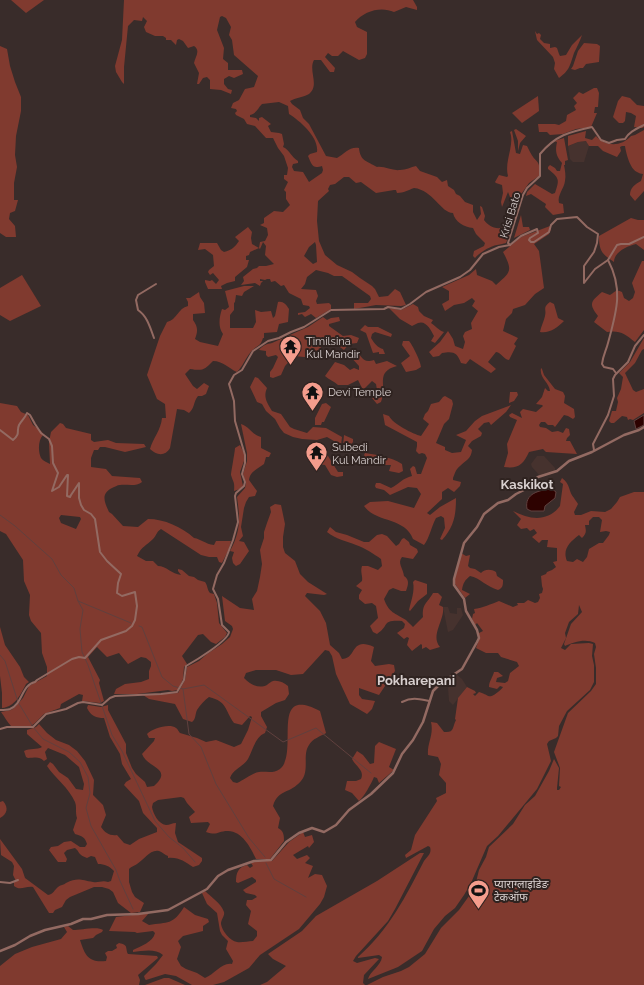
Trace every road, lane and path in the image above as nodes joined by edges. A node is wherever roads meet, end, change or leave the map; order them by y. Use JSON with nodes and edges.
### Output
{"nodes":[{"id":1,"x":644,"y":125,"type":"edge"},
{"id":2,"x":644,"y":237,"type":"edge"},
{"id":3,"x":510,"y":244,"type":"junction"},
{"id":4,"x":608,"y":260,"type":"junction"},
{"id":5,"x":156,"y":284,"type":"dead end"},
{"id":6,"x":644,"y":335,"type":"edge"},
{"id":7,"x":154,"y":338,"type":"dead end"},
{"id":8,"x":616,"y":373,"type":"junction"},
{"id":9,"x":644,"y":427,"type":"edge"},
{"id":10,"x":0,"y":430,"type":"edge"},
{"id":11,"x":594,"y":450,"type":"junction"},
{"id":12,"x":429,"y":701,"type":"junction"},
{"id":13,"x":402,"y":702,"type":"dead end"},
{"id":14,"x":0,"y":710,"type":"edge"},
{"id":15,"x":0,"y":730,"type":"edge"},
{"id":16,"x":18,"y":880,"type":"dead end"},
{"id":17,"x":0,"y":882,"type":"edge"},
{"id":18,"x":0,"y":951,"type":"edge"}],
"edges":[{"from":1,"to":3,"type":"street","name":"Krisi Bato"},
{"from":2,"to":4,"type":"street"},
{"from":3,"to":4,"type":"street"},
{"from":3,"to":15,"type":"street"},
{"from":4,"to":8,"type":"street"},
{"from":5,"to":7,"type":"street"},
{"from":6,"to":8,"type":"street"},
{"from":8,"to":11,"type":"street"},
{"from":9,"to":11,"type":"street"},
{"from":10,"to":14,"type":"street"},
{"from":11,"to":12,"type":"street"},
{"from":12,"to":13,"type":"street"},
{"from":12,"to":18,"type":"street"},
{"from":16,"to":17,"type":"street"}]}
